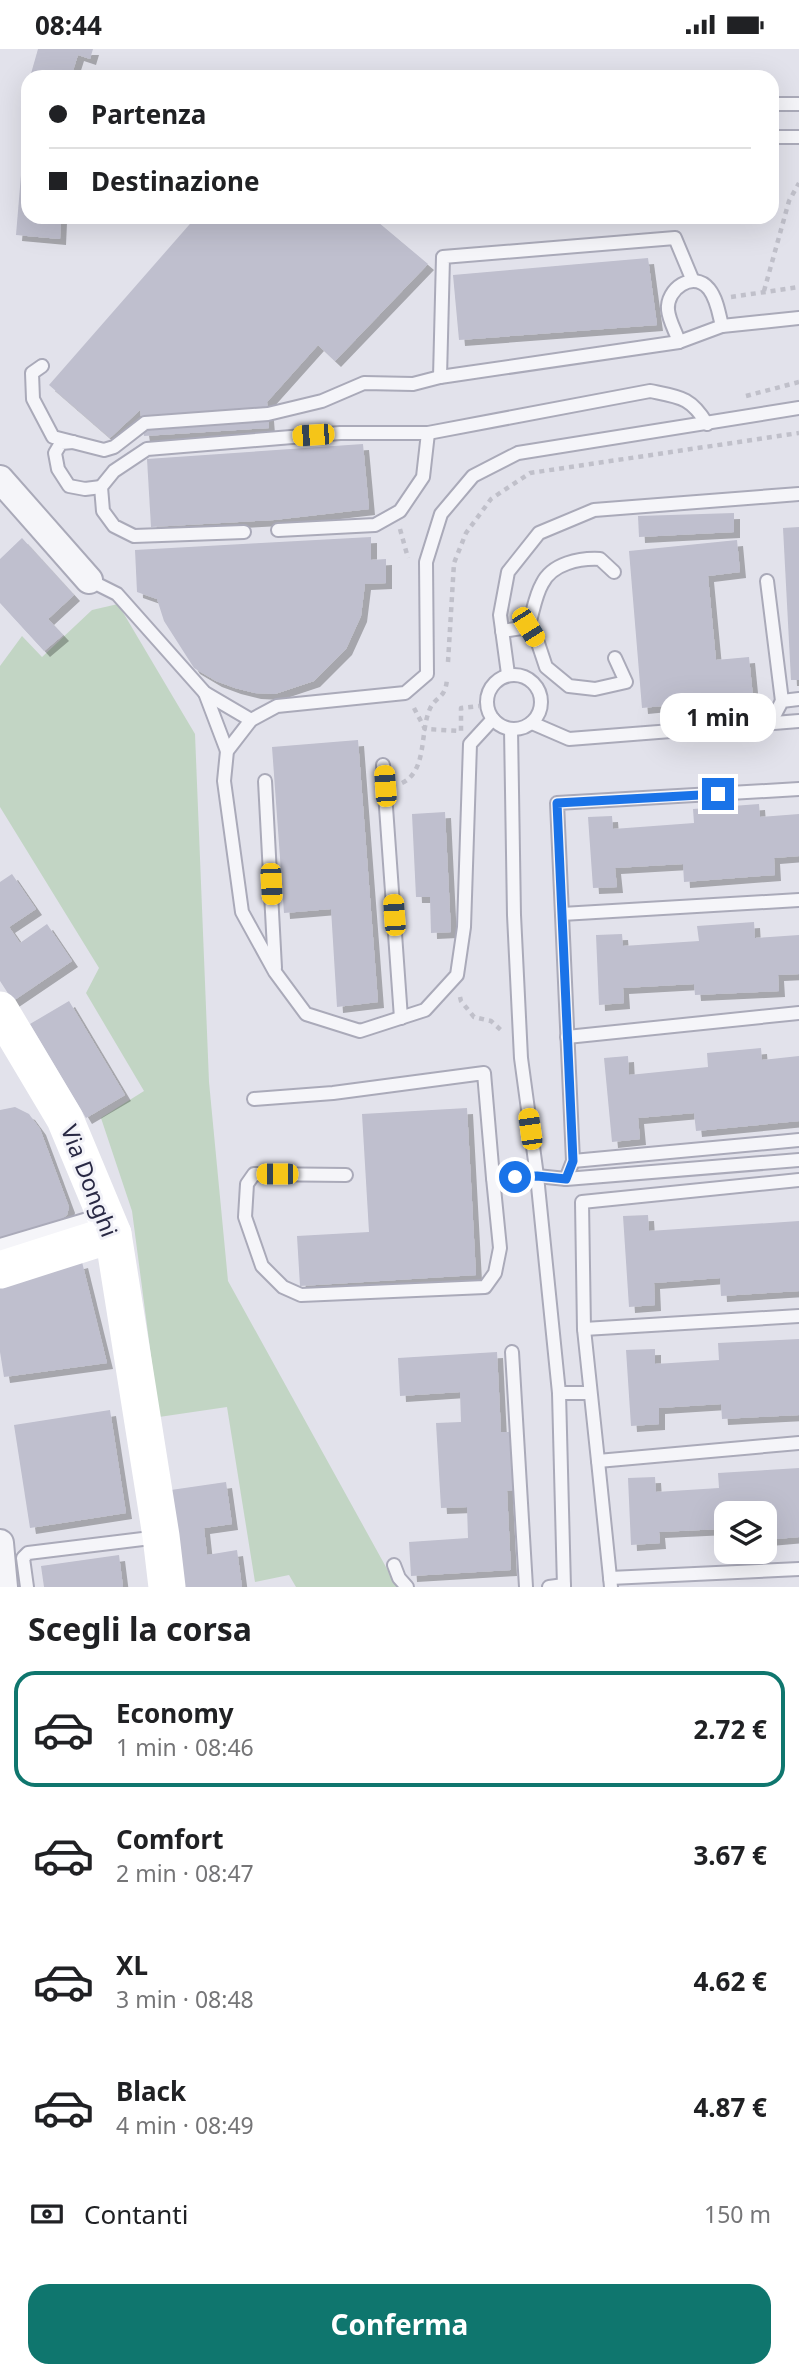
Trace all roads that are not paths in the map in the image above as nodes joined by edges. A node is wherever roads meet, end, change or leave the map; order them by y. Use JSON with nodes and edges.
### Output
{"nodes":[{"id":1,"x":779,"y":104,"type":"edge"},
{"id":2,"x":799,"y":104,"type":"edge"},
{"id":3,"x":779,"y":137,"type":"edge"},
{"id":4,"x":799,"y":137,"type":"edge"},
{"id":5,"x":693,"y":281,"type":"junction"},
{"id":6,"x":799,"y":317,"type":"edge"},
{"id":7,"x":722,"y":326,"type":"junction"},
{"id":8,"x":679,"y":342,"type":"junction"},
{"id":9,"x":42,"y":366,"type":"dead end"},
{"id":10,"x":440,"y":377,"type":"junction"},
{"id":11,"x":799,"y":408,"type":"edge"},
{"id":12,"x":707,"y":424,"type":"junction"},
{"id":13,"x":428,"y":433,"type":"junction"},
{"id":14,"x":77,"y":442,"type":"junction"},
{"id":15,"x":0,"y":479,"type":"edge"},
{"id":16,"x":101,"y":487,"type":"junction"},
{"id":17,"x":799,"y":494,"type":"edge"},
{"id":18,"x":278,"y":530,"type":"dead end"},
{"id":19,"x":244,"y":532,"type":"dead end"},
{"id":20,"x":614,"y":572,"type":"dead end"},
{"id":21,"x":89,"y":580,"type":"joint"},
{"id":22,"x":767,"y":581,"type":"dead end"},
{"id":23,"x":528,"y":627,"type":"junction"},
{"id":24,"x":502,"y":631,"type":"junction"},
{"id":25,"x":615,"y":658,"type":"dead end"},
{"id":26,"x":508,"y":674,"type":"junction"},
{"id":27,"x":205,"y":693,"type":"junction"},
{"id":28,"x":799,"y":699,"type":"edge"},
{"id":29,"x":782,"y":701,"type":"junction"},
{"id":30,"x":493,"y":719,"type":"junction"},
{"id":31,"x":251,"y":720,"type":"junction"},
{"id":32,"x":799,"y":721,"type":"edge"},
{"id":33,"x":771,"y":722,"type":"junction"},
{"id":34,"x":532,"y":723,"type":"junction"},
{"id":35,"x":511,"y":729,"type":"junction"},
{"id":36,"x":227,"y":751,"type":"junction"},
{"id":37,"x":383,"y":765,"type":"dead end"},
{"id":38,"x":265,"y":781,"type":"dead end"},
{"id":39,"x":799,"y":789,"type":"edge"},
{"id":40,"x":799,"y":900,"type":"edge"},
{"id":41,"x":562,"y":914,"type":"junction"},
{"id":42,"x":275,"y":972,"type":"junction"},
{"id":43,"x":0,"y":1010,"type":"edge"},
{"id":44,"x":799,"y":1013,"type":"edge"},
{"id":45,"x":401,"y":1018,"type":"junction"},
{"id":46,"x":567,"y":1037,"type":"junction"},
{"id":47,"x":254,"y":1099,"type":"dead end"},
{"id":48,"x":799,"y":1140,"type":"edge"},
{"id":49,"x":799,"y":1160,"type":"edge"},
{"id":50,"x":573,"y":1161,"type":"junction"},
{"id":51,"x":346,"y":1175,"type":"dead end"},
{"id":52,"x":537,"y":1176,"type":"junction"},
{"id":53,"x":493,"y":1178,"type":"junction"},
{"id":54,"x":566,"y":1179,"type":"junction"},
{"id":55,"x":799,"y":1180,"type":"edge"},
{"id":56,"x":108,"y":1224,"type":"junction"},
{"id":57,"x":0,"y":1245,"type":"edge"},
{"id":58,"x":0,"y":1270,"type":"edge"},
{"id":59,"x":799,"y":1316,"type":"edge"},
{"id":60,"x":584,"y":1329,"type":"junction"},
{"id":61,"x":512,"y":1352,"type":"dead end"},
{"id":62,"x":559,"y":1393,"type":"junction"},
{"id":63,"x":590,"y":1393,"type":"junction"},
{"id":64,"x":799,"y":1443,"type":"edge"},
{"id":65,"x":598,"y":1461,"type":"junction"},
{"id":66,"x":160,"y":1536,"type":"junction"},
{"id":67,"x":0,"y":1543,"type":"edge"},
{"id":68,"x":394,"y":1565,"type":"dead end"},
{"id":69,"x":799,"y":1569,"type":"edge"},
{"id":70,"x":611,"y":1583,"type":"edge"},
{"id":71,"x":564,"y":1586,"type":"edge"},
{"id":72,"x":4,"y":1587,"type":"edge"},
{"id":73,"x":27,"y":1587,"type":"edge"},
{"id":74,"x":167,"y":1587,"type":"edge"},
{"id":75,"x":407,"y":1587,"type":"edge"},
{"id":76,"x":526,"y":1587,"type":"edge"},
{"id":77,"x":549,"y":1587,"type":"edge"}],
"edges":[{"from":1,"to":2,"type":"lane"},
{"from":3,"to":4,"type":"lane"},
{"from":5,"to":7,"type":"lane"},
{"from":5,"to":8,"type":"lane"},
{"from":5,"to":10,"type":"lane"},
{"from":6,"to":7,"type":"lane"},
{"from":7,"to":8,"type":"lane"},
{"from":8,"to":10,"type":"lane"},
{"from":9,"to":14,"type":"lane"},
{"from":10,"to":14,"type":"lane"},
{"from":11,"to":12,"type":"lane"},
{"from":12,"to":13,"type":"lane"},
{"from":12,"to":31,"type":"lane"},
{"from":13,"to":16,"type":"lane"},
{"from":13,"to":18,"type":"lane"},
{"from":14,"to":16,"type":"lane"},
{"from":15,"to":21,"type":"street"},
{"from":16,"to":19,"type":"lane"},
{"from":17,"to":24,"type":"lane"},
{"from":20,"to":23,"type":"lane"},
{"from":21,"to":27,"type":"lane"},
{"from":22,"to":29,"type":"lane"},
{"from":23,"to":24,"type":"lane"},
{"from":23,"to":25,"type":"lane"},
{"from":24,"to":26,"type":"lane"},
{"from":26,"to":30,"type":"lane"},
{"from":26,"to":34,"type":"lane"},
{"from":27,"to":31,"type":"lane"},
{"from":27,"to":36,"type":"lane"},
{"from":28,"to":29,"type":"lane"},
{"from":29,"to":33,"type":"lane"},
{"from":30,"to":35,"type":"lane"},
{"from":30,"to":45,"type":"lane"},
{"from":31,"to":36,"type":"lane"},
{"from":32,"to":33,"type":"lane"},
{"from":33,"to":34,"type":"lane"},
{"from":34,"to":35,"type":"lane"},
{"from":35,"to":52,"type":"lane"},
{"from":36,"to":42,"type":"lane"},
{"from":37,"to":45,"type":"lane"},
{"from":38,"to":42,"type":"lane"},
{"from":39,"to":41,"type":"lane"},
{"from":40,"to":41,"type":"lane"},
{"from":41,"to":46,"type":"lane"},
{"from":42,"to":45,"type":"lane"},
{"from":43,"to":56,"type":"street","name":"Via Donghi"},
{"from":44,"to":46,"type":"lane"},
{"from":46,"to":50,"type":"lane"},
{"from":47,"to":53,"type":"lane"},
{"from":48,"to":50,"type":"lane"},
{"from":49,"to":54,"type":"lane"},
{"from":50,"to":54,"type":"lane"},
{"from":51,"to":53,"type":"lane"},
{"from":52,"to":53,"type":"lane"},
{"from":52,"to":54,"type":"lane"},
{"from":52,"to":62,"type":"lane"},
{"from":55,"to":60,"type":"lane"},
{"from":56,"to":57,"type":"lane"},
{"from":56,"to":58,"type":"street"},
{"from":56,"to":66,"type":"street","name":"Via Donghi"},
{"from":59,"to":60,"type":"lane"},
{"from":60,"to":63,"type":"lane"},
{"from":61,"to":76,"type":"lane"},
{"from":62,"to":63,"type":"lane"},
{"from":62,"to":71,"type":"lane"},
{"from":63,"to":65,"type":"lane"},
{"from":64,"to":65,"type":"lane"},
{"from":65,"to":70,"type":"lane"},
{"from":66,"to":73,"type":"lane"},
{"from":66,"to":74,"type":"street","name":"Via Donghi"},
{"from":67,"to":72,"type":"street"},
{"from":68,"to":75,"type":"lane"},
{"from":69,"to":70,"type":"lane"},
{"from":71,"to":77,"type":"lane"}]}
